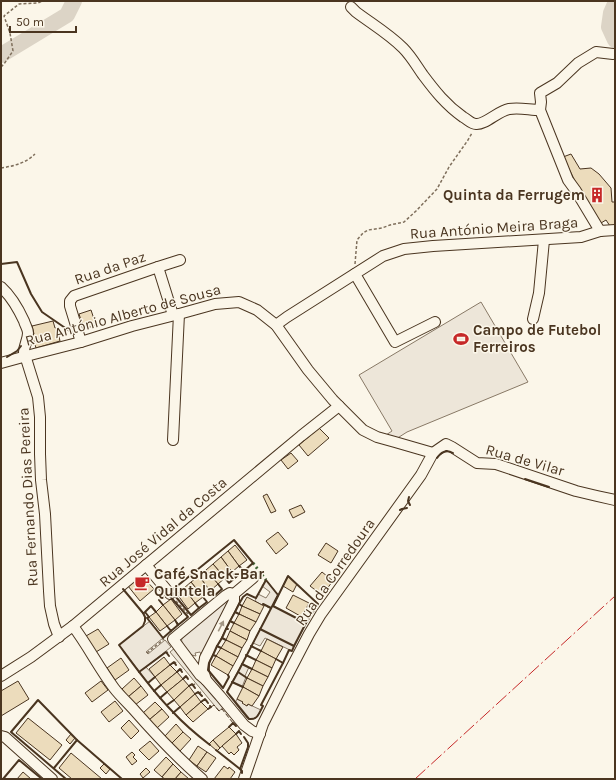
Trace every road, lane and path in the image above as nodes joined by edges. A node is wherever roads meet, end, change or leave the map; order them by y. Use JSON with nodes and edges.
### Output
{"nodes":[{"id":1,"x":42,"y":1,"type":"edge"},
{"id":2,"x":351,"y":7,"type":"dead end"},
{"id":3,"x":613,"y":54,"type":"dead end"},
{"id":4,"x":1,"y":67,"type":"edge"},
{"id":5,"x":540,"y":110,"type":"junction"},
{"id":6,"x":476,"y":124,"type":"junction"},
{"id":7,"x":35,"y":154,"type":"dead end"},
{"id":8,"x":1,"y":168,"type":"edge"},
{"id":9,"x":615,"y":230,"type":"edge"},
{"id":10,"x":600,"y":231,"type":"junction"},
{"id":11,"x":544,"y":240,"type":"junction"},
{"id":12,"x":180,"y":260,"type":"dead end"},
{"id":13,"x":158,"y":267,"type":"junction"},
{"id":14,"x":355,"y":274,"type":"junction"},
{"id":15,"x":1,"y":286,"type":"edge"},
{"id":16,"x":176,"y":315,"type":"junction"},
{"id":17,"x":533,"y":319,"type":"dead end"},
{"id":18,"x":435,"y":322,"type":"dead end"},
{"id":19,"x":274,"y":324,"type":"junction"},
{"id":20,"x":81,"y":342,"type":"junction"},
{"id":21,"x":25,"y":356,"type":"junction"},
{"id":22,"x":1,"y":363,"type":"edge"},
{"id":23,"x":339,"y":406,"type":"junction"},
{"id":24,"x":173,"y":440,"type":"dead end"},
{"id":25,"x":433,"y":453,"type":"junction"},
{"id":26,"x":615,"y":500,"type":"edge"},
{"id":27,"x":146,"y":566,"type":"junction"},
{"id":28,"x":253,"y":578,"type":"dead end"},
{"id":29,"x":234,"y":594,"type":"junction"},
{"id":30,"x":173,"y":597,"type":"joint"},
{"id":31,"x":263,"y":604,"type":"dead end"},
{"id":32,"x":270,"y":608,"type":"dead end"},
{"id":33,"x":189,"y":616,"type":"dead end"},
{"id":34,"x":73,"y":626,"type":"junction"},
{"id":35,"x":59,"y":637,"type":"junction"},
{"id":36,"x":166,"y":638,"type":"dead end"},
{"id":37,"x":147,"y":653,"type":"dead end"},
{"id":38,"x":186,"y":656,"type":"junction"},
{"id":39,"x":205,"y":658,"type":"junction"},
{"id":40,"x":1,"y":676,"type":"edge"},
{"id":41,"x":206,"y":680,"type":"junction"},
{"id":42,"x":260,"y":734,"type":"junction"},
{"id":43,"x":1,"y":736,"type":"edge"},
{"id":44,"x":52,"y":779,"type":"edge"},
{"id":45,"x":202,"y":779,"type":"edge"},
{"id":46,"x":244,"y":779,"type":"edge"}],
"edges":[{"from":1,"to":4,"type":"path"},
{"from":2,"to":6,"type":"street"},
{"from":3,"to":5,"type":"street"},
{"from":5,"to":6,"type":"street"},
{"from":5,"to":10,"type":"street"},
{"from":6,"to":14,"type":"path"},
{"from":7,"to":8,"type":"path"},
{"from":9,"to":10,"type":"street","name":"Rua António Meira Braga"},
{"from":10,"to":11,"type":"street","name":"Rua António Meira Braga"},
{"from":11,"to":14,"type":"street","name":"Rua António Meira Braga"},
{"from":11,"to":17,"type":"street"},
{"from":12,"to":13,"type":"street","name":"Rua da Paz"},
{"from":13,"to":16,"type":"street","name":"Rua da Paz"},
{"from":13,"to":20,"type":"street","name":"Rua da Paz"},
{"from":14,"to":18,"type":"street"},
{"from":14,"to":19,"type":"street","name":"Rua António Meira Braga"},
{"from":15,"to":21,"type":"street"},
{"from":16,"to":19,"type":"street","name":"Rua António Alberto de Sousa"},
{"from":16,"to":20,"type":"street","name":"Rua António Alberto de Sousa"},
{"from":16,"to":24,"type":"street","name":"Rua da Paz"},
{"from":19,"to":23,"type":"street"},
{"from":20,"to":21,"type":"street","name":"Rua António Alberto de Sousa"},
{"from":21,"to":22,"type":"street","name":"Rua António Alberto de Sousa"},
{"from":21,"to":35,"type":"street","name":"Rua Fernando Dias Pereira"},
{"from":23,"to":25,"type":"street"},
{"from":23,"to":27,"type":"street","name":"Rua José Vidal da Costa"},
{"from":25,"to":26,"type":"street","name":"Rua de Vilar"},
{"from":25,"to":42,"type":"street","name":"Rua da Corredoura"},
{"from":27,"to":30,"type":"street"},
{"from":27,"to":34,"type":"street","name":"Rua José Vidal da Costa"},
{"from":28,"to":29,"type":"street"},
{"from":29,"to":38,"type":"street"},
{"from":39,"to":29,"type":"street","one_way":true},
{"from":30,"to":33,"type":"path"},
{"from":31,"to":32,"type":"path"},
{"from":34,"to":35,"type":"street","name":"Rua José Vidal da Costa"},
{"from":34,"to":45,"type":"street"},
{"from":35,"to":40,"type":"street","name":"Rua José Vidal da Costa"},
{"from":36,"to":37,"type":"path"},
{"from":38,"to":39,"type":"street"},
{"from":38,"to":41,"type":"street"},
{"from":39,"to":41,"type":"street"},
{"from":41,"to":42,"type":"street"},
{"from":42,"to":46,"type":"street","name":"Rua da Corredoura"},
{"from":43,"to":44,"type":"street"}]}
